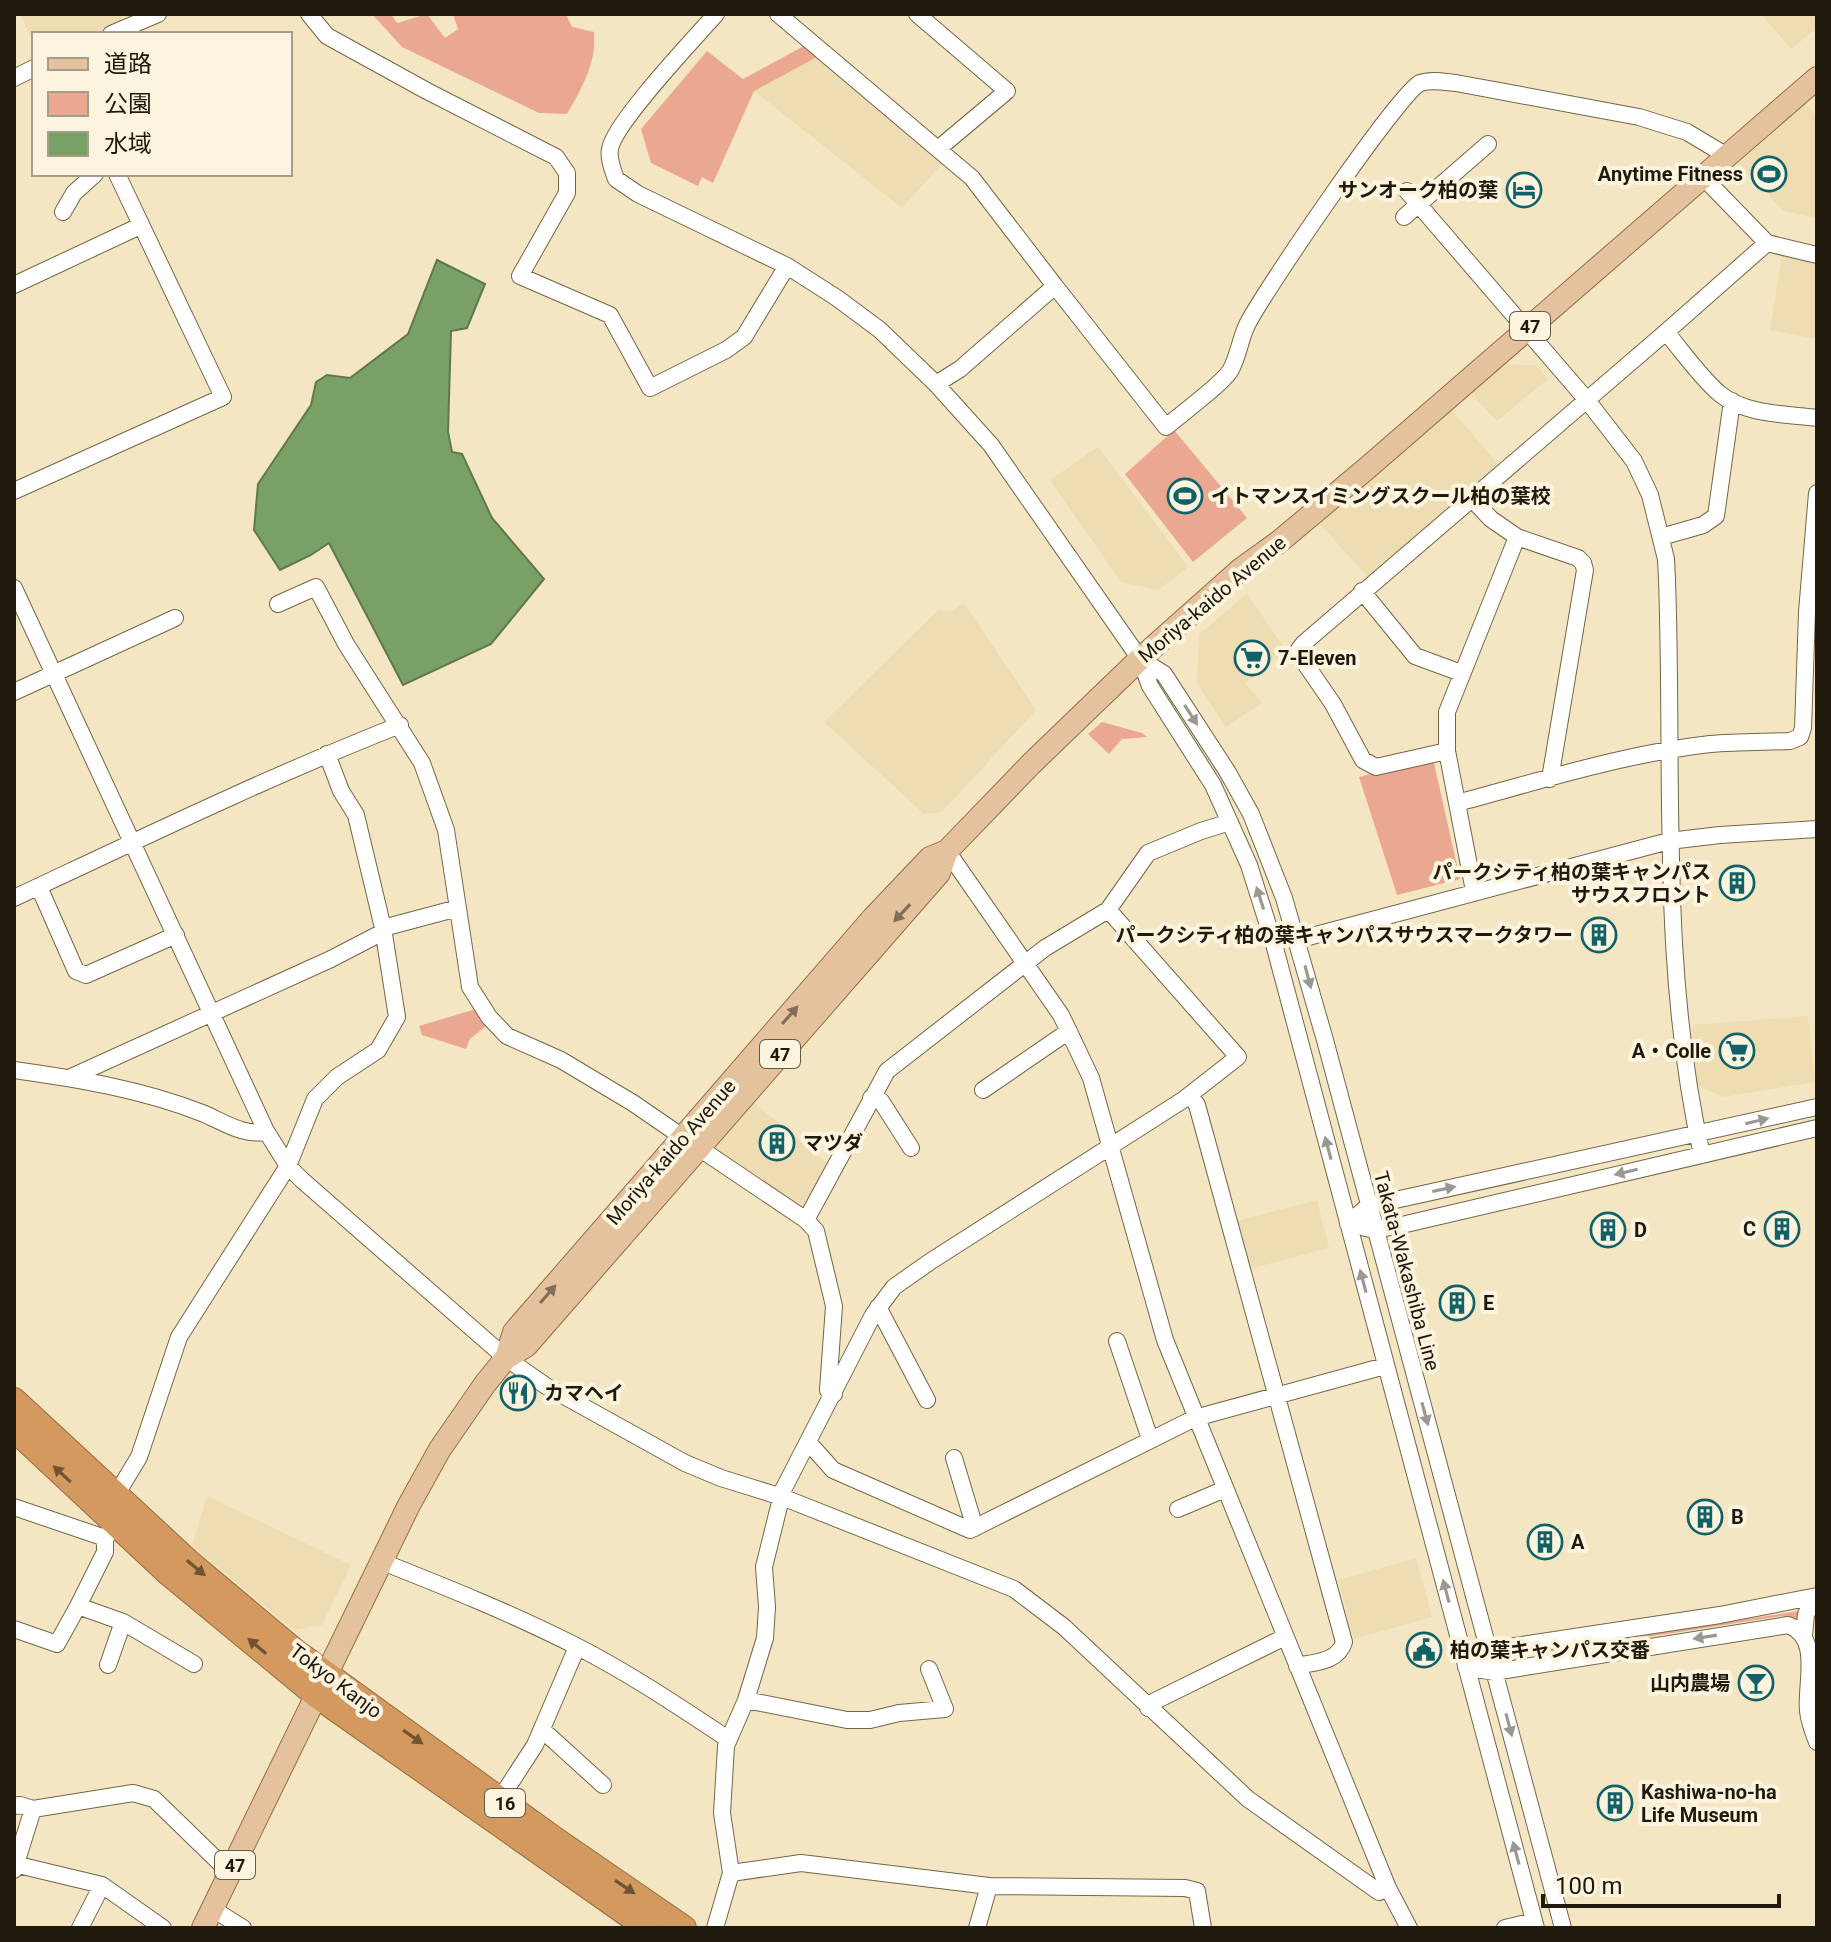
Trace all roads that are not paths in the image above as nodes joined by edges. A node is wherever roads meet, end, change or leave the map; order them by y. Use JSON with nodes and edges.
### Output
{"nodes":[{"id":1,"x":158,"y":14,"type":"edge"},
{"id":2,"x":309,"y":14,"type":"edge"},
{"id":3,"x":716,"y":14,"type":"edge"},
{"id":4,"x":778,"y":14,"type":"edge"},
{"id":5,"x":917,"y":14,"type":"edge"},
{"id":6,"x":116,"y":32,"type":"edge"},
{"id":7,"x":32,"y":69,"type":"edge"},
{"id":8,"x":14,"y":78,"type":"edge"},
{"id":9,"x":1817,"y":78,"type":"edge"},
{"id":10,"x":1488,"y":144,"type":"dead end"},
{"id":11,"x":938,"y":149,"type":"junction"},
{"id":12,"x":1727,"y":156,"type":"junction"},
{"id":13,"x":93,"y":176,"type":"edge"},
{"id":14,"x":118,"y":176,"type":"edge"},
{"id":15,"x":1703,"y":177,"type":"junction"},
{"id":16,"x":1413,"y":197,"type":"junction"},
{"id":17,"x":63,"y":212,"type":"dead end"},
{"id":18,"x":1404,"y":217,"type":"dead end"},
{"id":19,"x":140,"y":226,"type":"junction"},
{"id":20,"x":1767,"y":243,"type":"junction"},
{"id":21,"x":1817,"y":255,"type":"edge"},
{"id":22,"x":787,"y":266,"type":"junction"},
{"id":23,"x":14,"y":285,"type":"edge"},
{"id":24,"x":1055,"y":286,"type":"junction"},
{"id":25,"x":1526,"y":330,"type":"junction"},
{"id":26,"x":1666,"y":332,"type":"junction"},
{"id":27,"x":936,"y":384,"type":"junction"},
{"id":28,"x":1586,"y":399,"type":"junction"},
{"id":29,"x":1732,"y":401,"type":"junction"},
{"id":30,"x":1817,"y":418,"type":"edge"},
{"id":31,"x":14,"y":491,"type":"edge"},
{"id":32,"x":1817,"y":493,"type":"edge"},
{"id":33,"x":1472,"y":499,"type":"junction"},
{"id":34,"x":1517,"y":537,"type":"junction"},
{"id":35,"x":1661,"y":537,"type":"junction"},
{"id":36,"x":14,"y":588,"type":"edge"},
{"id":37,"x":1362,"y":591,"type":"junction"},
{"id":38,"x":278,"y":604,"type":"dead end"},
{"id":39,"x":175,"y":618,"type":"dead end"},
{"id":40,"x":1140,"y":659,"type":"junction"},
{"id":41,"x":52,"y":673,"type":"junction"},
{"id":42,"x":1461,"y":673,"type":"junction"},
{"id":43,"x":14,"y":692,"type":"edge"},
{"id":44,"x":400,"y":725,"type":"junction"},
{"id":45,"x":1447,"y":751,"type":"junction"},
{"id":46,"x":1669,"y":751,"type":"junction"},
{"id":47,"x":327,"y":754,"type":"junction"},
{"id":48,"x":1550,"y":779,"type":"junction"},
{"id":49,"x":1457,"y":803,"type":"junction"},
{"id":50,"x":1230,"y":822,"type":"junction"},
{"id":51,"x":1817,"y":829,"type":"edge"},
{"id":52,"x":133,"y":840,"type":"junction"},
{"id":53,"x":1669,"y":841,"type":"junction"},
{"id":54,"x":947,"y":851,"type":"junction"},
{"id":55,"x":39,"y":887,"type":"junction"},
{"id":56,"x":1474,"y":891,"type":"junction"},
{"id":57,"x":14,"y":898,"type":"edge"},
{"id":58,"x":458,"y":908,"type":"junction"},
{"id":59,"x":1111,"y":913,"type":"dead end"},
{"id":60,"x":383,"y":930,"type":"junction"},
{"id":61,"x":176,"y":935,"type":"junction"},
{"id":62,"x":1297,"y":940,"type":"junction"},
{"id":63,"x":1025,"y":963,"type":"junction"},
{"id":64,"x":212,"y":1013,"type":"junction"},
{"id":65,"x":1069,"y":1031,"type":"junction"},
{"id":66,"x":14,"y":1070,"type":"edge"},
{"id":67,"x":69,"y":1078,"type":"junction"},
{"id":68,"x":983,"y":1090,"type":"dead end"},
{"id":69,"x":1190,"y":1095,"type":"junction"},
{"id":70,"x":871,"y":1098,"type":"junction"},
{"id":71,"x":1817,"y":1107,"type":"edge"},
{"id":72,"x":1817,"y":1128,"type":"edge"},
{"id":73,"x":266,"y":1131,"type":"junction"},
{"id":74,"x":1697,"y":1134,"type":"junction"},
{"id":75,"x":692,"y":1143,"type":"junction"},
{"id":76,"x":1110,"y":1145,"type":"junction"},
{"id":77,"x":911,"y":1148,"type":"dead end"},
{"id":78,"x":1702,"y":1155,"type":"junction"},
{"id":79,"x":288,"y":1166,"type":"junction"},
{"id":80,"x":1368,"y":1206,"type":"junction"},
{"id":81,"x":806,"y":1220,"type":"junction"},
{"id":82,"x":1348,"y":1224,"type":"junction"},
{"id":83,"x":1375,"y":1230,"type":"junction"},
{"id":84,"x":878,"y":1307,"type":"junction"},
{"id":85,"x":1117,"y":1341,"type":"dead end"},
{"id":86,"x":506,"y":1358,"type":"junction"},
{"id":87,"x":1385,"y":1366,"type":"junction"},
{"id":88,"x":834,"y":1394,"type":"junction"},
{"id":89,"x":1277,"y":1394,"type":"junction"},
{"id":90,"x":14,"y":1400,"type":"edge"},
{"id":91,"x":927,"y":1400,"type":"dead end"},
{"id":92,"x":1195,"y":1418,"type":"junction"},
{"id":93,"x":14,"y":1429,"type":"edge"},
{"id":94,"x":1150,"y":1439,"type":"junction"},
{"id":95,"x":809,"y":1443,"type":"junction"},
{"id":96,"x":954,"y":1458,"type":"dead end"},
{"id":97,"x":1225,"y":1489,"type":"junction"},
{"id":98,"x":116,"y":1495,"type":"junction"},
{"id":99,"x":782,"y":1497,"type":"junction"},
{"id":100,"x":14,"y":1507,"type":"edge"},
{"id":101,"x":1178,"y":1509,"type":"dead end"},
{"id":102,"x":975,"y":1528,"type":"junction"},
{"id":103,"x":111,"y":1532,"type":"junction"},
{"id":104,"x":380,"y":1561,"type":"junction"},
{"id":105,"x":1817,"y":1596,"type":"edge"},
{"id":106,"x":78,"y":1606,"type":"junction"},
{"id":107,"x":123,"y":1622,"type":"junction"},
{"id":108,"x":14,"y":1629,"type":"edge"},
{"id":109,"x":1804,"y":1636,"type":"junction"},
{"id":110,"x":1285,"y":1637,"type":"junction"},
{"id":111,"x":577,"y":1647,"type":"junction"},
{"id":112,"x":1488,"y":1650,"type":"junction"},
{"id":113,"x":194,"y":1664,"type":"dead end"},
{"id":114,"x":108,"y":1665,"type":"dead end"},
{"id":115,"x":1297,"y":1666,"type":"junction"},
{"id":116,"x":1466,"y":1667,"type":"junction"},
{"id":117,"x":929,"y":1669,"type":"dead end"},
{"id":118,"x":1494,"y":1672,"type":"junction"},
{"id":119,"x":322,"y":1686,"type":"junction"},
{"id":120,"x":746,"y":1700,"type":"junction"},
{"id":121,"x":1148,"y":1708,"type":"junction"},
{"id":122,"x":540,"y":1733,"type":"junction"},
{"id":123,"x":728,"y":1739,"type":"junction"},
{"id":124,"x":1817,"y":1742,"type":"edge"},
{"id":125,"x":603,"y":1785,"type":"dead end"},
{"id":126,"x":500,"y":1799,"type":"junction"},
{"id":127,"x":14,"y":1806,"type":"edge"},
{"id":128,"x":33,"y":1809,"type":"junction"},
{"id":129,"x":15,"y":1866,"type":"edge"},
{"id":130,"x":233,"y":1870,"type":"junction"},
{"id":131,"x":731,"y":1873,"type":"junction"},
{"id":132,"x":102,"y":1885,"type":"junction"},
{"id":133,"x":989,"y":1886,"type":"junction"},
{"id":134,"x":1388,"y":1888,"type":"junction"},
{"id":135,"x":208,"y":1918,"type":"edge"},
{"id":136,"x":1535,"y":1925,"type":"edge"},
{"id":137,"x":80,"y":1928,"type":"edge"},
{"id":138,"x":163,"y":1928,"type":"edge"},
{"id":139,"x":243,"y":1928,"type":"edge"},
{"id":140,"x":647,"y":1928,"type":"edge"},
{"id":141,"x":684,"y":1928,"type":"edge"},
{"id":142,"x":715,"y":1928,"type":"edge"},
{"id":143,"x":977,"y":1928,"type":"edge"},
{"id":144,"x":1203,"y":1928,"type":"edge"},
{"id":145,"x":1409,"y":1928,"type":"edge"},
{"id":146,"x":1505,"y":1928,"type":"edge"},
{"id":147,"x":1563,"y":1928,"type":"edge"}],
"edges":[{"from":1,"to":6,"type":"street"},
{"from":2,"to":22,"type":"street"},
{"from":3,"to":22,"type":"street"},
{"from":4,"to":11,"type":"street"},
{"from":5,"to":11,"type":"street"},
{"from":7,"to":8,"type":"street"},
{"from":9,"to":12,"type":"main road","name":"Moriya-kaido Avenue","number":"47"},
{"from":10,"to":16,"type":"street"},
{"from":11,"to":24,"type":"street"},
{"from":12,"to":15,"type":"main road","name":"Moriya-kaido Avenue","number":"47"},
{"from":12,"to":24,"type":"street"},
{"from":13,"to":17,"type":"street"},
{"from":14,"to":19,"type":"street"},
{"from":15,"to":20,"type":"street"},
{"from":15,"to":25,"type":"main road","name":"Moriya-kaido Avenue","number":"47"},
{"from":16,"to":18,"type":"street"},
{"from":16,"to":25,"type":"street"},
{"from":19,"to":23,"type":"street"},
{"from":19,"to":31,"type":"street"},
{"from":20,"to":21,"type":"street"},
{"from":20,"to":26,"type":"street"},
{"from":22,"to":27,"type":"street"},
{"from":24,"to":27,"type":"street"},
{"from":25,"to":28,"type":"street"},
{"from":25,"to":40,"type":"main road","name":"Moriya-kaido Avenue","number":"47"},
{"from":26,"to":28,"type":"street"},
{"from":26,"to":29,"type":"street"},
{"from":27,"to":40,"type":"street"},
{"from":28,"to":33,"type":"street"},
{"from":28,"to":35,"type":"street"},
{"from":29,"to":30,"type":"street"},
{"from":29,"to":35,"type":"street"},
{"from":32,"to":46,"type":"street"},
{"from":33,"to":34,"type":"street"},
{"from":33,"to":37,"type":"street"},
{"from":34,"to":42,"type":"street"},
{"from":34,"to":48,"type":"street"},
{"from":35,"to":46,"type":"street"},
{"from":36,"to":41,"type":"street"},
{"from":37,"to":42,"type":"street"},
{"from":37,"to":45,"type":"street"},
{"from":38,"to":44,"type":"street"},
{"from":39,"to":41,"type":"street"},
{"from":40,"to":50,"type":"street"},
{"from":40,"to":54,"type":"main road","name":"Moriya-kaido Avenue","number":"47"},
{"from":40,"to":62,"type":"street","name":"Takata-Wakashiba Line","one_way":true},
{"from":41,"to":43,"type":"street"},
{"from":41,"to":52,"type":"street"},
{"from":42,"to":45,"type":"street"},
{"from":44,"to":47,"type":"street"},
{"from":44,"to":58,"type":"street"},
{"from":45,"to":49,"type":"street"},
{"from":46,"to":48,"type":"street"},
{"from":46,"to":53,"type":"street"},
{"from":47,"to":52,"type":"street"},
{"from":47,"to":60,"type":"street"},
{"from":48,"to":49,"type":"street"},
{"from":49,"to":56,"type":"street"},
{"from":50,"to":63,"type":"street"},
{"from":82,"to":50,"type":"street","one_way":true},
{"from":51,"to":53,"type":"street"},
{"from":52,"to":55,"type":"street"},
{"from":52,"to":61,"type":"street"},
{"from":53,"to":56,"type":"street"},
{"from":53,"to":74,"type":"street"},
{"from":54,"to":63,"type":"street"},
{"from":54,"to":75,"type":"main road","name":"Moriya-kaido Avenue","number":"47"},
{"from":55,"to":57,"type":"street"},
{"from":55,"to":61,"type":"street"},
{"from":56,"to":62,"type":"street"},
{"from":58,"to":60,"type":"street"},
{"from":58,"to":75,"type":"street"},
{"from":59,"to":69,"type":"street"},
{"from":60,"to":64,"type":"street"},
{"from":60,"to":79,"type":"street"},
{"from":61,"to":64,"type":"street"},
{"from":62,"to":80,"type":"street","name":"Takata-Wakashiba Line","one_way":true},
{"from":63,"to":65,"type":"street"},
{"from":63,"to":70,"type":"street"},
{"from":64,"to":67,"type":"street"},
{"from":64,"to":73,"type":"street"},
{"from":65,"to":68,"type":"street"},
{"from":65,"to":76,"type":"street"},
{"from":66,"to":67,"type":"street"},
{"from":67,"to":73,"type":"street"},
{"from":69,"to":76,"type":"street"},
{"from":69,"to":89,"type":"street"},
{"from":70,"to":77,"type":"street"},
{"from":70,"to":81,"type":"street"},
{"from":74,"to":71,"type":"street","one_way":true},
{"from":72,"to":78,"type":"street"},
{"from":73,"to":79,"type":"street"},
{"from":74,"to":78,"type":"street"},
{"from":80,"to":74,"type":"street","one_way":true},
{"from":75,"to":81,"type":"street"},
{"from":75,"to":86,"type":"main road","name":"Moriya-kaido Avenue","number":"47"},
{"from":76,"to":84,"type":"street"},
{"from":76,"to":92,"type":"street"},
{"from":78,"to":83,"type":"street","one_way":true},
{"from":79,"to":86,"type":"street"},
{"from":79,"to":98,"type":"street"},
{"from":80,"to":82,"type":"street"},
{"from":80,"to":83,"type":"street","name":"Takata-Wakashiba Line"},
{"from":81,"to":88,"type":"street"},
{"from":82,"to":83,"type":"street"},
{"from":87,"to":82,"type":"street","one_way":true},
{"from":83,"to":112,"type":"street","name":"Takata-Wakashiba Line","one_way":true},
{"from":84,"to":88,"type":"street"},
{"from":84,"to":91,"type":"street"},
{"from":85,"to":94,"type":"street"},
{"from":86,"to":99,"type":"street"},
{"from":86,"to":104,"type":"main road","name":"Moriya-kaido Avenue","number":"47"},
{"from":87,"to":89,"type":"street"},
{"from":116,"to":87,"type":"street","one_way":true},
{"from":88,"to":95,"type":"street"},
{"from":89,"to":92,"type":"street"},
{"from":89,"to":115,"type":"street"},
{"from":90,"to":98,"type":"highway","name":"Tokyo Kanjo","number":"16"},
{"from":92,"to":94,"type":"street"},
{"from":92,"to":97,"type":"street"},
{"from":103,"to":93,"type":"highway","name":"Tokyo Kanjo","number":"16","one_way":true},
{"from":94,"to":102,"type":"street"},
{"from":95,"to":99,"type":"street"},
{"from":95,"to":102,"type":"street"},
{"from":96,"to":102,"type":"street"},
{"from":97,"to":101,"type":"street"},
{"from":97,"to":110,"type":"street"},
{"from":98,"to":119,"type":"highway","name":"Tokyo Kanjo","number":"16","one_way":true},
{"from":99,"to":120,"type":"street"},
{"from":99,"to":121,"type":"street"},
{"from":100,"to":103,"type":"street"},
{"from":103,"to":106,"type":"street"},
{"from":119,"to":103,"type":"highway","name":"Tokyo Kanjo","number":"16","one_way":true},
{"from":104,"to":111,"type":"street"},
{"from":104,"to":119,"type":"main road","name":"Moriya-kaido Avenue","number":"47"},
{"from":105,"to":109,"type":"street"},
{"from":105,"to":112,"type":"street"},
{"from":106,"to":107,"type":"street"},
{"from":106,"to":108,"type":"street"},
{"from":107,"to":113,"type":"street"},
{"from":107,"to":114,"type":"street"},
{"from":109,"to":118,"type":"street","one_way":true},
{"from":109,"to":124,"type":"street"},
{"from":110,"to":115,"type":"street"},
{"from":110,"to":121,"type":"street"},
{"from":111,"to":122,"type":"street"},
{"from":111,"to":123,"type":"street"},
{"from":112,"to":116,"type":"street"},
{"from":112,"to":118,"type":"street","name":"Takata-Wakashiba Line"},
{"from":115,"to":134,"type":"street"},
{"from":116,"to":118,"type":"street"},
{"from":136,"to":116,"type":"street","one_way":true},
{"from":117,"to":120,"type":"street"},
{"from":118,"to":147,"type":"street","name":"Takata-Wakashiba Line","one_way":true},
{"from":119,"to":126,"type":"highway","name":"Tokyo Kanjo","number":"16","one_way":true},
{"from":119,"to":130,"type":"main road","name":"Moriya-kaido Avenue","number":"47"},
{"from":119,"to":140,"type":"highway","name":"Tokyo Kanjo","number":"16"},
{"from":120,"to":123,"type":"street"},
{"from":121,"to":134,"type":"street"},
{"from":122,"to":125,"type":"street"},
{"from":122,"to":126,"type":"street"},
{"from":123,"to":131,"type":"street"},
{"from":126,"to":141,"type":"highway","name":"Tokyo Kanjo","number":"16","one_way":true},
{"from":127,"to":128,"type":"street"},
{"from":128,"to":129,"type":"street"},
{"from":128,"to":130,"type":"street"},
{"from":129,"to":132,"type":"street"},
{"from":130,"to":135,"type":"main road","name":"Moriya-kaido Avenue","number":"47"},
{"from":131,"to":133,"type":"street"},
{"from":131,"to":142,"type":"street"},
{"from":132,"to":137,"type":"street"},
{"from":132,"to":138,"type":"street"},
{"from":133,"to":143,"type":"street"},
{"from":133,"to":144,"type":"street"},
{"from":134,"to":145,"type":"street"},
{"from":135,"to":139,"type":"street"},
{"from":136,"to":146,"type":"street"}]}
